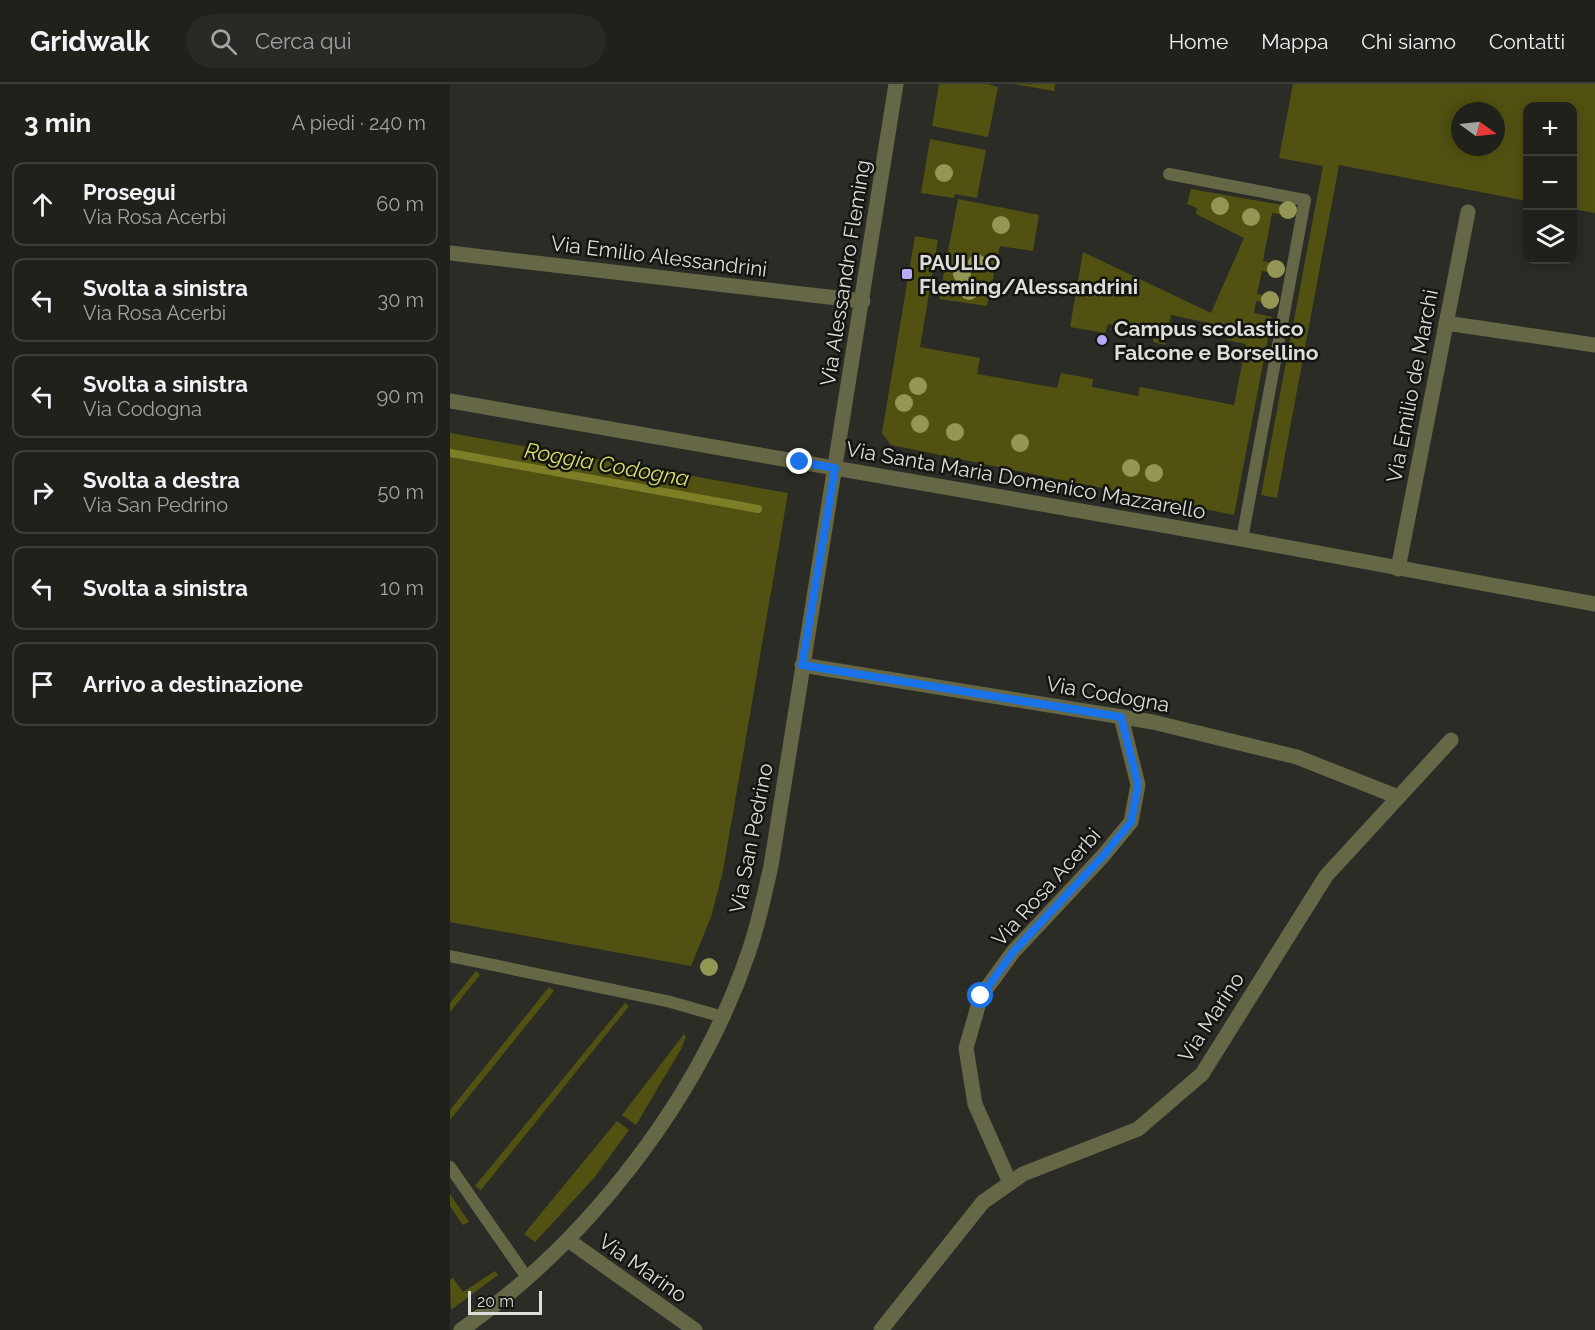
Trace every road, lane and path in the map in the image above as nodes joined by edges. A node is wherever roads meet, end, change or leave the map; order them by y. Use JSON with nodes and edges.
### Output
{"nodes":[{"id":1,"x":896,"y":84,"type":"edge"},
{"id":2,"x":1169,"y":174,"type":"dead end"},
{"id":3,"x":1468,"y":212,"type":"dead end"},
{"id":4,"x":450,"y":253,"type":"edge"},
{"id":5,"x":863,"y":301,"type":"junction"},
{"id":6,"x":1446,"y":323,"type":"junction"},
{"id":7,"x":1595,"y":345,"type":"edge"},
{"id":8,"x":450,"y":401,"type":"edge"},
{"id":9,"x":835,"y":468,"type":"junction"},
{"id":10,"x":1242,"y":539,"type":"junction"},
{"id":11,"x":1398,"y":569,"type":"junction"},
{"id":12,"x":1595,"y":604,"type":"edge"},
{"id":13,"x":802,"y":665,"type":"junction"},
{"id":14,"x":1121,"y":717,"type":"junction"},
{"id":15,"x":1451,"y":740,"type":"dead end"},
{"id":16,"x":1398,"y":797,"type":"junction"},
{"id":17,"x":450,"y":956,"type":"edge"},
{"id":18,"x":723,"y":1017,"type":"junction"},
{"id":19,"x":450,"y":1167,"type":"edge"},
{"id":20,"x":1010,"y":1183,"type":"junction"},
{"id":21,"x":568,"y":1240,"type":"junction"},
{"id":22,"x":528,"y":1279,"type":"junction"},
{"id":23,"x":461,"y":1330,"type":"edge"},
{"id":24,"x":695,"y":1330,"type":"edge"},
{"id":25,"x":881,"y":1330,"type":"edge"}],
"edges":[{"from":1,"to":5,"type":"street","name":"Via Alessandro Fleming"},
{"from":2,"to":10,"type":"lane"},
{"from":3,"to":6,"type":"street","name":"Via Emilio de Marchi"},
{"from":4,"to":5,"type":"street","name":"Via Emilio Alessandrini"},
{"from":5,"to":9,"type":"street","name":"Via Alessandro Fleming"},
{"from":6,"to":7,"type":"street"},
{"from":6,"to":11,"type":"street","name":"Via Emilio de Marchi"},
{"from":8,"to":9,"type":"street","name":"Via Santa Maria Domenico Mazzarello"},
{"from":9,"to":10,"type":"street","name":"Via Santa Maria Domenico Mazzarello"},
{"from":9,"to":13,"type":"street","name":"Via San Pedrino"},
{"from":10,"to":11,"type":"street","name":"Via Santa Maria Domenico Mazzarello"},
{"from":11,"to":12,"type":"street","name":"Via Santa Maria Domenico Mazzarello"},
{"from":13,"to":14,"type":"street","name":"Via Codogna"},
{"from":13,"to":18,"type":"street","name":"Via San Pedrino"},
{"from":14,"to":16,"type":"street","name":"Via Codogna"},
{"from":14,"to":20,"type":"street","name":"Via Rosa Acerbi"},
{"from":15,"to":16,"type":"street","name":"Via Marino"},
{"from":16,"to":20,"type":"street","name":"Via Marino"},
{"from":17,"to":18,"type":"lane"},
{"from":18,"to":21,"type":"street","name":"Via San Pedrino"},
{"from":19,"to":22,"type":"lane"},
{"from":20,"to":25,"type":"street","name":"Via Marino"},
{"from":21,"to":22,"type":"street","name":"Via San Pedrino"},
{"from":21,"to":24,"type":"street","name":"Via Marino"},
{"from":22,"to":23,"type":"street","name":"Via San Pedrino"}]}
